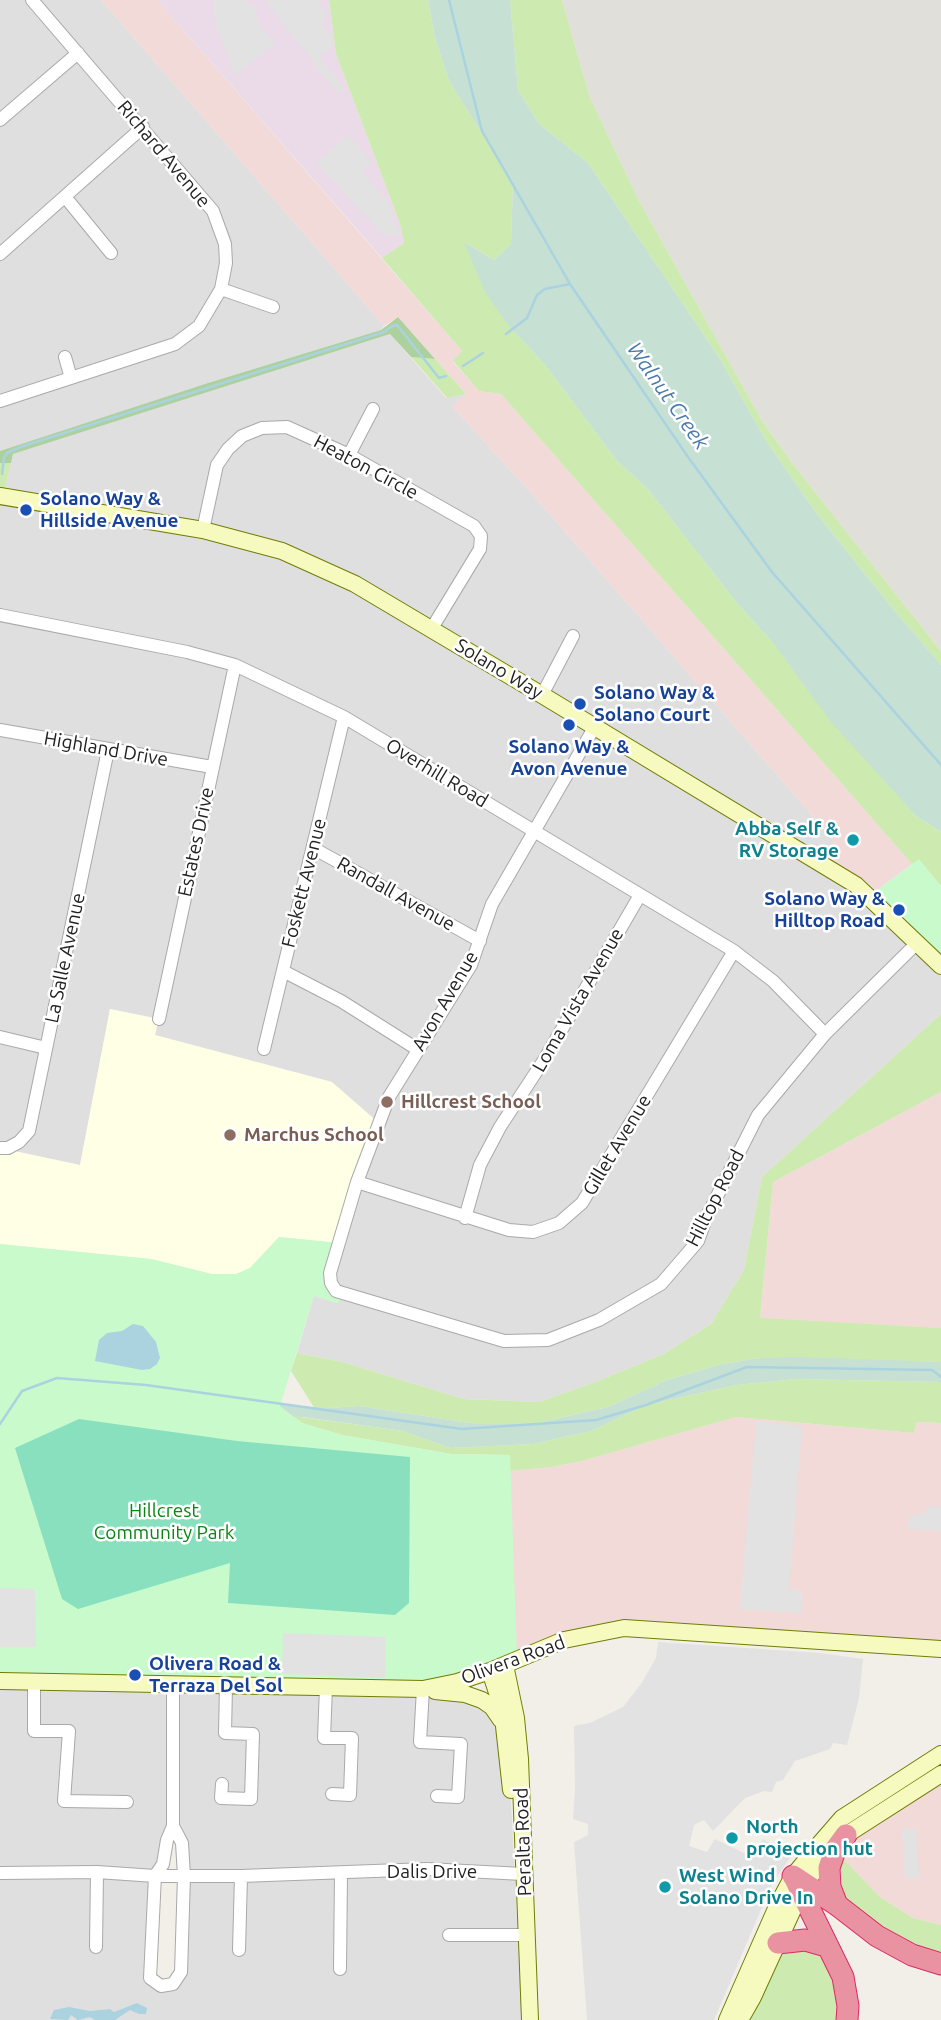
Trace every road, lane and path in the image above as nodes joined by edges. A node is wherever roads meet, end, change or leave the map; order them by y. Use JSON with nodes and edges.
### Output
{"nodes":[{"id":1,"x":32,"y":0,"type":"edge"},
{"id":2,"x":78,"y":53,"type":"junction"},
{"id":3,"x":0,"y":120,"type":"edge"},
{"id":4,"x":143,"y":127,"type":"junction"},
{"id":5,"x":66,"y":198,"type":"junction"},
{"id":6,"x":111,"y":253,"type":"dead end"},
{"id":7,"x":0,"y":254,"type":"edge"},
{"id":8,"x":221,"y":289,"type":"junction"},
{"id":9,"x":273,"y":307,"type":"dead end"},
{"id":10,"x":65,"y":357,"type":"dead end"},
{"id":11,"x":71,"y":379,"type":"junction"},
{"id":12,"x":0,"y":401,"type":"edge"},
{"id":13,"x":373,"y":409,"type":"dead end"},
{"id":14,"x":349,"y":455,"type":"junction"},
{"id":15,"x":0,"y":496,"type":"edge"},
{"id":16,"x":202,"y":530,"type":"junction"},
{"id":17,"x":0,"y":615,"type":"edge"},
{"id":18,"x":432,"y":628,"type":"junction"},
{"id":19,"x":573,"y":636,"type":"dead end"},
{"id":20,"x":235,"y":665,"type":"junction"},
{"id":21,"x":542,"y":695,"type":"junction"},
{"id":22,"x":344,"y":718,"type":"junction"},
{"id":23,"x":594,"y":728,"type":"junction"},
{"id":24,"x":0,"y":730,"type":"edge"},
{"id":25,"x":108,"y":750,"type":"junction"},
{"id":26,"x":212,"y":768,"type":"junction"},
{"id":27,"x":534,"y":831,"type":"junction"},
{"id":28,"x":313,"y":848,"type":"junction"},
{"id":29,"x":640,"y":895,"type":"junction"},
{"id":30,"x":480,"y":941,"type":"junction"},
{"id":31,"x":916,"y":944,"type":"junction"},
{"id":32,"x":734,"y":951,"type":"junction"},
{"id":33,"x":941,"y":966,"type":"edge"},
{"id":34,"x":283,"y":971,"type":"junction"},
{"id":35,"x":159,"y":1019,"type":"dead end"},
{"id":36,"x":825,"y":1034,"type":"junction"},
{"id":37,"x":0,"y":1037,"type":"edge"},
{"id":38,"x":46,"y":1048,"type":"junction"},
{"id":39,"x":264,"y":1049,"type":"dead end"},
{"id":40,"x":417,"y":1049,"type":"junction"},
{"id":41,"x":0,"y":1147,"type":"edge"},
{"id":42,"x":357,"y":1182,"type":"junction"},
{"id":43,"x":465,"y":1218,"type":"junction"},
{"id":44,"x":333,"y":1287,"type":"joint"},
{"id":45,"x":941,"y":1649,"type":"edge"},
{"id":46,"x":497,"y":1668,"type":"junction"},
{"id":47,"x":0,"y":1681,"type":"edge"},
{"id":48,"x":34,"y":1682,"type":"junction"},
{"id":49,"x":173,"y":1685,"type":"junction"},
{"id":50,"x":226,"y":1686,"type":"junction"},
{"id":51,"x":326,"y":1687,"type":"junction"},
{"id":52,"x":423,"y":1689,"type":"junction"},
{"id":53,"x":504,"y":1724,"type":"junction"},
{"id":54,"x":941,"y":1754,"type":"edge"},
{"id":55,"x":941,"y":1774,"type":"edge"},
{"id":56,"x":222,"y":1784,"type":"dead end"},
{"id":57,"x":332,"y":1794,"type":"dead end"},
{"id":58,"x":437,"y":1796,"type":"dead end"},
{"id":59,"x":127,"y":1802,"type":"dead end"},
{"id":60,"x":173,"y":1826,"type":"junction"},
{"id":61,"x":846,"y":1835,"type":"junction"},
{"id":62,"x":97,"y":1872,"type":"junction"},
{"id":63,"x":0,"y":1873,"type":"edge"},
{"id":64,"x":341,"y":1874,"type":"junction"},
{"id":65,"x":519,"y":1874,"type":"junction"},
{"id":66,"x":155,"y":1876,"type":"junction"},
{"id":67,"x":184,"y":1876,"type":"junction"},
{"id":68,"x":242,"y":1876,"type":"junction"},
{"id":69,"x":800,"y":1884,"type":"junction"},
{"id":70,"x":836,"y":1905,"type":"junction"},
{"id":71,"x":449,"y":1935,"type":"dead end"},
{"id":72,"x":522,"y":1935,"type":"junction"},
{"id":73,"x":778,"y":1942,"type":"junction"},
{"id":74,"x":826,"y":1946,"type":"junction"},
{"id":75,"x":96,"y":1947,"type":"dead end"},
{"id":76,"x":239,"y":1950,"type":"dead end"},
{"id":77,"x":941,"y":1964,"type":"edge"},
{"id":78,"x":340,"y":1969,"type":"dead end"},
{"id":79,"x":522,"y":2020,"type":"edge"},
{"id":80,"x":530,"y":2020,"type":"edge"},
{"id":81,"x":727,"y":2020,"type":"edge"},
{"id":82,"x":740,"y":2020,"type":"edge"},
{"id":83,"x":847,"y":2020,"type":"edge"}],
"edges":[{"from":1,"to":2,"type":"street","name":"Richard Avenue"},
{"from":2,"to":3,"type":"street"},
{"from":2,"to":4,"type":"street","name":"Richard Avenue"},
{"from":4,"to":5,"type":"street"},
{"from":4,"to":8,"type":"street","name":"Richard Avenue"},
{"from":5,"to":6,"type":"street"},
{"from":5,"to":7,"type":"street"},
{"from":8,"to":9,"type":"street"},
{"from":8,"to":11,"type":"street","name":"Richard Avenue"},
{"from":10,"to":11,"type":"street"},
{"from":11,"to":12,"type":"street","name":"Richard Avenue"},
{"from":13,"to":14,"type":"street"},
{"from":14,"to":16,"type":"street","name":"Heaton Circle"},
{"from":14,"to":18,"type":"street","name":"Heaton Circle"},
{"from":15,"to":16,"type":"street","name":"Solano Way"},
{"from":16,"to":18,"type":"street","name":"Solano Way"},
{"from":17,"to":20,"type":"street","name":"Overhill Road"},
{"from":18,"to":21,"type":"street","name":"Solano Way"},
{"from":19,"to":21,"type":"street"},
{"from":20,"to":22,"type":"street","name":"Overhill Road"},
{"from":20,"to":26,"type":"street","name":"Estates Drive"},
{"from":21,"to":23,"type":"street","name":"Solano Way"},
{"from":22,"to":27,"type":"street","name":"Overhill Road"},
{"from":22,"to":28,"type":"street","name":"Foskett Avenue"},
{"from":23,"to":27,"type":"street","name":"Avon Avenue"},
{"from":23,"to":31,"type":"street","name":"Solano Way"},
{"from":24,"to":25,"type":"street","name":"Highland Drive"},
{"from":25,"to":26,"type":"street","name":"Highland Drive"},
{"from":25,"to":38,"type":"street","name":"La Salle Avenue"},
{"from":26,"to":35,"type":"street","name":"Estates Drive"},
{"from":27,"to":29,"type":"street","name":"Overhill Road"},
{"from":27,"to":30,"type":"street","name":"Avon Avenue"},
{"from":28,"to":30,"type":"street","name":"Randall Avenue"},
{"from":28,"to":34,"type":"street","name":"Foskett Avenue"},
{"from":29,"to":32,"type":"street","name":"Overhill Road"},
{"from":29,"to":43,"type":"street","name":"Loma Vista Avenue"},
{"from":30,"to":40,"type":"street","name":"Avon Avenue"},
{"from":31,"to":33,"type":"street","name":"Solano Way"},
{"from":31,"to":36,"type":"street","name":"Hilltop Road"},
{"from":32,"to":36,"type":"street","name":"Overhill Road"},
{"from":32,"to":43,"type":"street","name":"Gillet Avenue"},
{"from":34,"to":39,"type":"street","name":"Foskett Avenue"},
{"from":34,"to":40,"type":"street"},
{"from":36,"to":44,"type":"street","name":"Hilltop Road"},
{"from":37,"to":38,"type":"street"},
{"from":38,"to":41,"type":"street","name":"La Salle Avenue"},
{"from":40,"to":42,"type":"street","name":"Avon Avenue"},
{"from":42,"to":43,"type":"street","name":"Gillet Avenue"},
{"from":42,"to":44,"type":"street","name":"Avon Avenue"},
{"from":45,"to":46,"type":"street","name":"Olivera Road"},
{"from":46,"to":52,"type":"street","name":"Olivera Road"},
{"from":46,"to":53,"type":"street","name":"Peralta Road"},
{"from":46,"to":65,"type":"street","name":"Peralta Road"},
{"from":47,"to":48,"type":"street","name":"Olivera Road"},
{"from":48,"to":49,"type":"street","name":"Olivera Road"},
{"from":48,"to":59,"type":"street"},
{"from":49,"to":50,"type":"street","name":"Olivera Road"},
{"from":49,"to":60,"type":"street"},
{"from":50,"to":51,"type":"street","name":"Olivera Road"},
{"from":50,"to":56,"type":"street"},
{"from":51,"to":52,"type":"street","name":"Olivera Road"},
{"from":51,"to":57,"type":"street"},
{"from":52,"to":53,"type":"street"},
{"from":52,"to":58,"type":"street"},
{"from":53,"to":65,"type":"street","name":"Peralta Road"},
{"from":54,"to":69,"type":"street"},
{"from":55,"to":61,"type":"street"},
{"from":60,"to":66,"type":"street"},
{"from":60,"to":67,"type":"street"},
{"from":61,"to":69,"type":"street"},
{"from":61,"to":70,"type":"highway"},
{"from":62,"to":63,"type":"street","name":"Dalis Drive"},
{"from":62,"to":66,"type":"street","name":"Dalis Drive"},
{"from":62,"to":75,"type":"street"},
{"from":64,"to":65,"type":"street","name":"Dalis Drive"},
{"from":64,"to":68,"type":"street","name":"Dalis Drive"},
{"from":64,"to":78,"type":"street"},
{"from":65,"to":72,"type":"street","name":"Peralta Road"},
{"from":66,"to":67,"type":"street","name":"Dalis Drive"},
{"from":66,"to":67,"type":"street"},
{"from":67,"to":68,"type":"street","name":"Dalis Drive"},
{"from":68,"to":76,"type":"street"},
{"from":69,"to":70,"type":"highway"},
{"from":69,"to":73,"type":"street"},
{"from":69,"to":74,"type":"highway"},
{"from":69,"to":81,"type":"street"},
{"from":70,"to":77,"type":"highway"},
{"from":71,"to":72,"type":"street"},
{"from":72,"to":79,"type":"street","name":"Peralta Road"},
{"from":72,"to":80,"type":"street","name":"Peralta Road"},
{"from":73,"to":74,"type":"highway"},
{"from":73,"to":82,"type":"street"},
{"from":74,"to":83,"type":"highway"}]}
